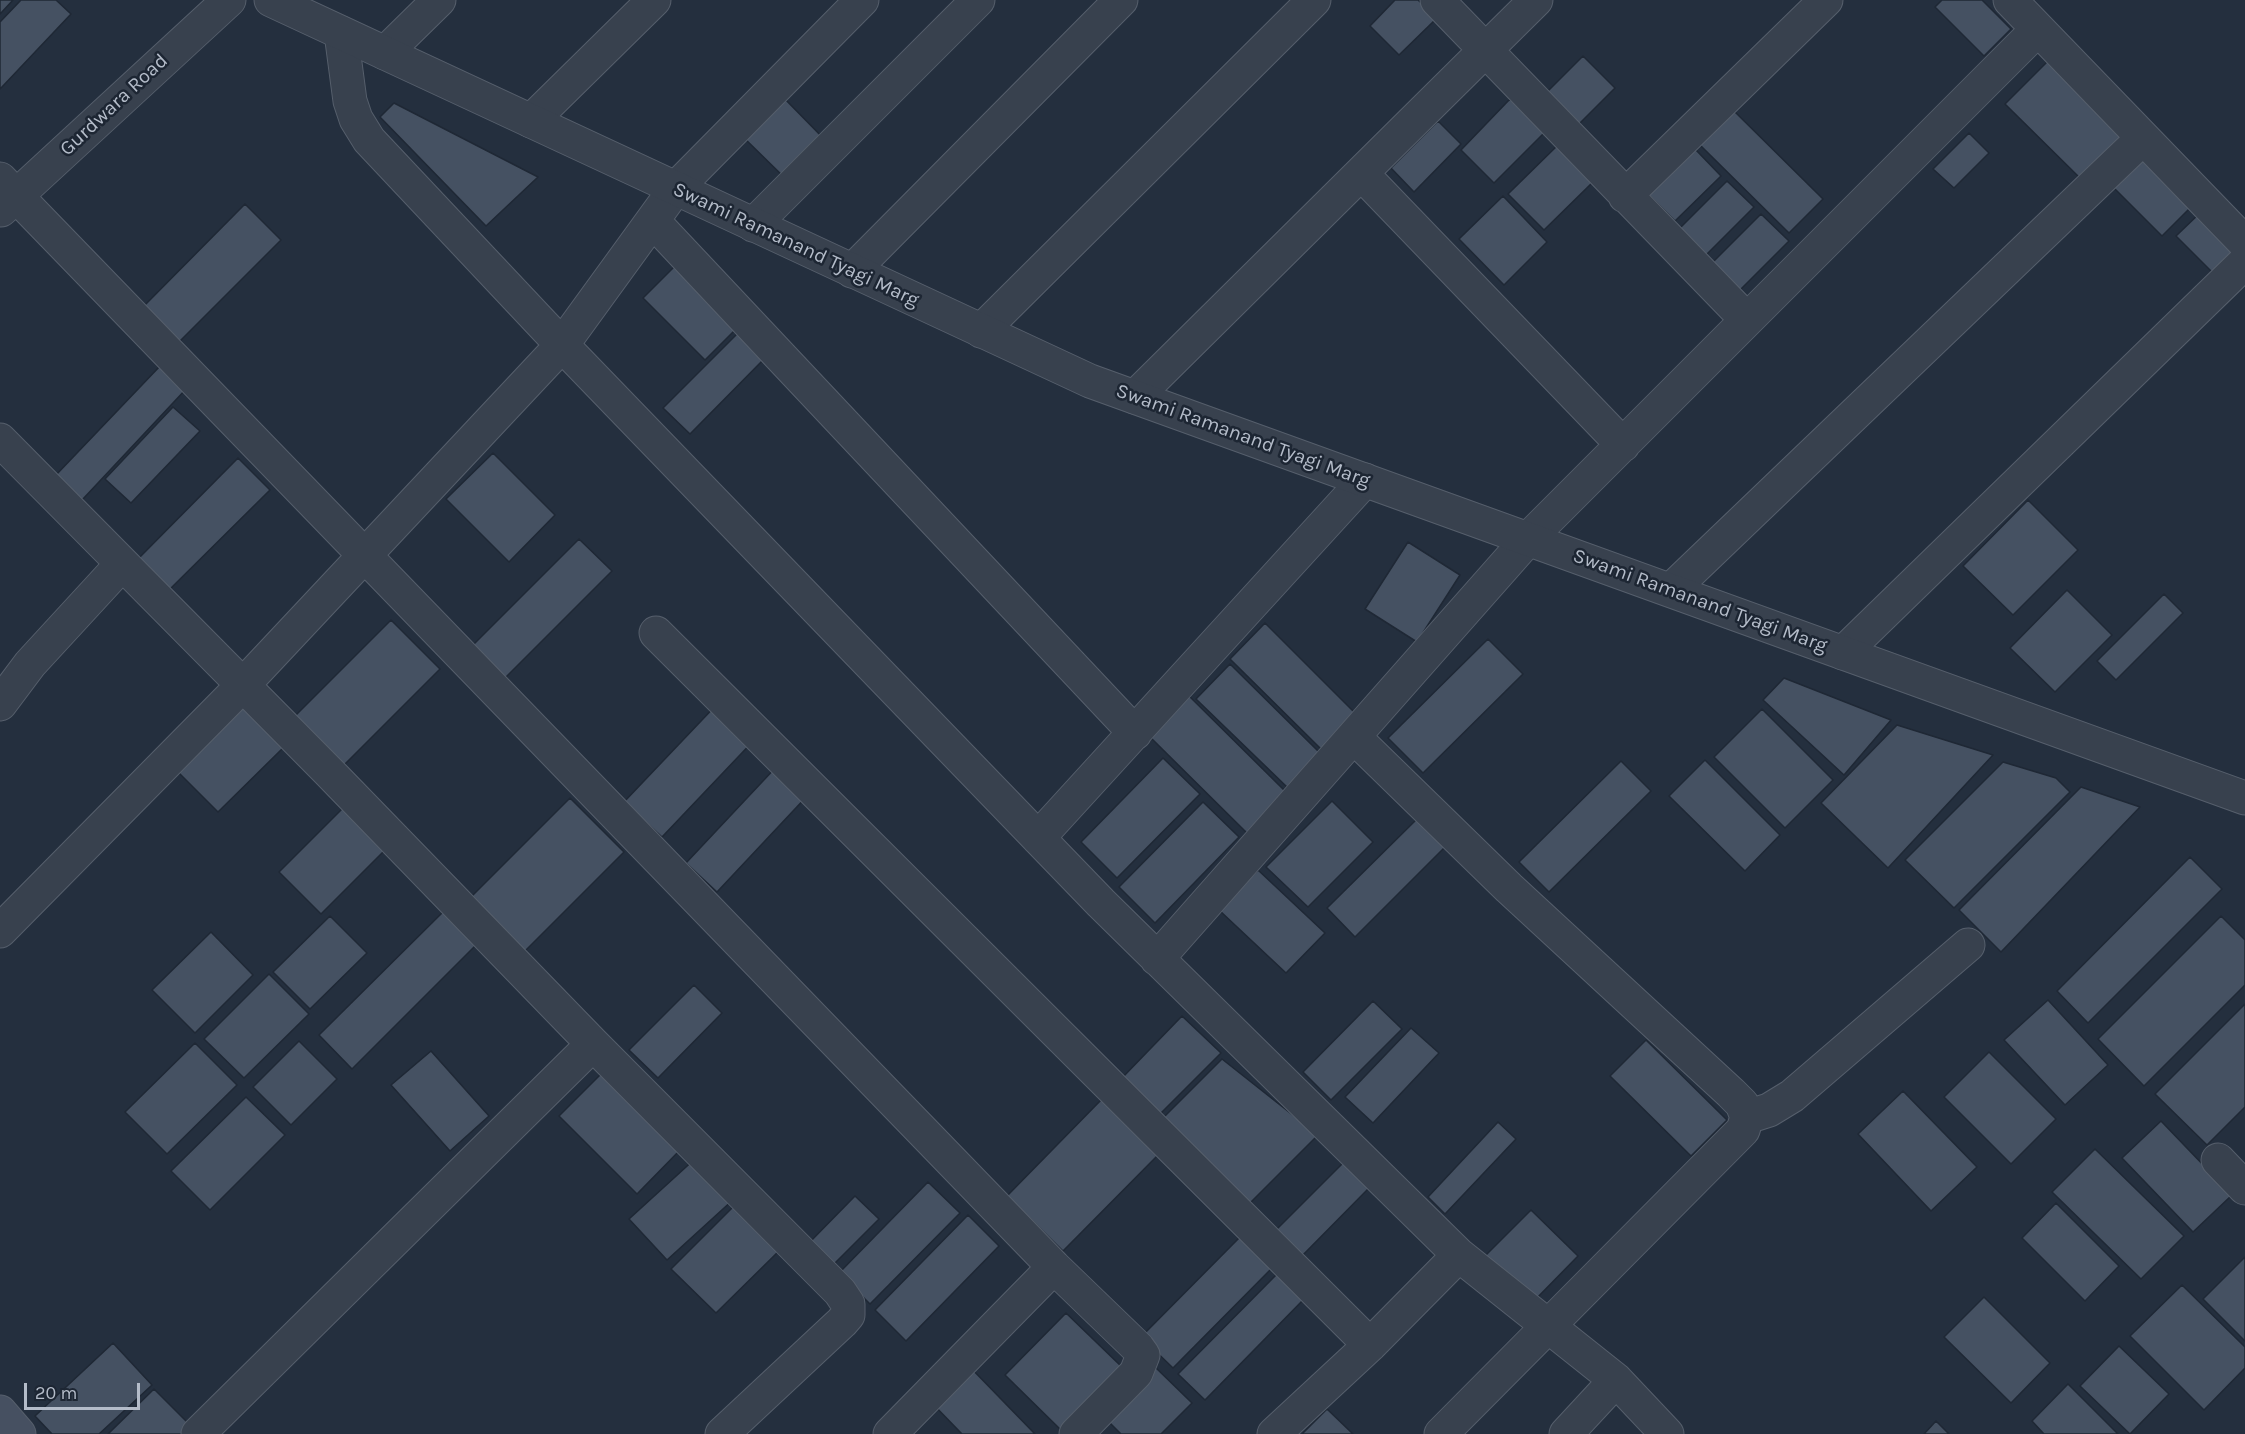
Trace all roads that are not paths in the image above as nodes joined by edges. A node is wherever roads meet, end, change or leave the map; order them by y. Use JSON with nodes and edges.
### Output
{"nodes":[{"id":1,"x":229,"y":0,"type":"edge"},
{"id":2,"x":271,"y":0,"type":"edge"},
{"id":3,"x":439,"y":0,"type":"edge"},
{"id":4,"x":654,"y":0,"type":"edge"},
{"id":5,"x":862,"y":0,"type":"edge"},
{"id":6,"x":978,"y":0,"type":"edge"},
{"id":7,"x":1121,"y":0,"type":"edge"},
{"id":8,"x":1314,"y":0,"type":"edge"},
{"id":9,"x":1437,"y":0,"type":"edge"},
{"id":10,"x":1536,"y":0,"type":"edge"},
{"id":11,"x":1826,"y":0,"type":"edge"},
{"id":12,"x":2010,"y":0,"type":"edge"},
{"id":13,"x":2038,"y":29,"type":"junction"},
{"id":14,"x":341,"y":33,"type":"junction"},
{"id":15,"x":1484,"y":50,"type":"junction"},
{"id":16,"x":385,"y":53,"type":"junction"},
{"id":17,"x":531,"y":121,"type":"junction"},
{"id":18,"x":2143,"y":138,"type":"junction"},
{"id":19,"x":1362,"y":174,"type":"junction"},
{"id":20,"x":676,"y":188,"type":"junction"},
{"id":21,"x":6,"y":195,"type":"edge"},
{"id":22,"x":1625,"y":196,"type":"junction"},
{"id":23,"x":653,"y":220,"type":"junction"},
{"id":24,"x":753,"y":225,"type":"junction"},
{"id":25,"x":2245,"y":243,"type":"edge"},
{"id":26,"x":2245,"y":262,"type":"edge"},
{"id":27,"x":852,"y":271,"type":"junction"},
{"id":28,"x":1747,"y":320,"type":"junction"},
{"id":29,"x":981,"y":331,"type":"junction"},
{"id":30,"x":562,"y":345,"type":"junction"},
{"id":31,"x":1135,"y":397,"type":"junction"},
{"id":32,"x":0,"y":440,"type":"edge"},
{"id":33,"x":1623,"y":445,"type":"junction"},
{"id":34,"x":1365,"y":480,"type":"junction"},
{"id":35,"x":1528,"y":539,"type":"junction"},
{"id":36,"x":364,"y":556,"type":"junction"},
{"id":37,"x":122,"y":564,"type":"junction"},
{"id":38,"x":1671,"y":590,"type":"junction"},
{"id":39,"x":656,"y":633,"type":"dead end"},
{"id":40,"x":1843,"y":653,"type":"junction"},
{"id":41,"x":243,"y":685,"type":"junction"},
{"id":42,"x":0,"y":704,"type":"edge"},
{"id":43,"x":1135,"y":732,"type":"junction"},
{"id":44,"x":1354,"y":737,"type":"junction"},
{"id":45,"x":2245,"y":798,"type":"edge"},
{"id":46,"x":1038,"y":838,"type":"junction"},
{"id":47,"x":0,"y":931,"type":"edge"},
{"id":48,"x":1968,"y":945,"type":"dead end"},
{"id":49,"x":1157,"y":959,"type":"junction"},
{"id":50,"x":593,"y":1044,"type":"junction"},
{"id":51,"x":1747,"y":1117,"type":"junction"},
{"id":52,"x":2218,"y":1160,"type":"dead end"},
{"id":53,"x":2245,"y":1188,"type":"edge"},
{"id":54,"x":1459,"y":1255,"type":"junction"},
{"id":55,"x":1054,"y":1267,"type":"junction"},
{"id":56,"x":1550,"y":1326,"type":"junction"},
{"id":57,"x":1370,"y":1345,"type":"junction"},
{"id":58,"x":1616,"y":1380,"type":"junction"},
{"id":59,"x":0,"y":1412,"type":"edge"},
{"id":60,"x":19,"y":1434,"type":"edge"},
{"id":61,"x":198,"y":1434,"type":"edge"},
{"id":62,"x":722,"y":1434,"type":"edge"},
{"id":63,"x":890,"y":1434,"type":"edge"},
{"id":64,"x":1076,"y":1434,"type":"edge"},
{"id":65,"x":1274,"y":1434,"type":"edge"},
{"id":66,"x":1441,"y":1434,"type":"edge"},
{"id":67,"x":1566,"y":1434,"type":"edge"},
{"id":68,"x":1667,"y":1434,"type":"edge"}],
"edges":[{"from":1,"to":21,"type":"street","name":"Gurdwara Road"},
{"from":2,"to":14,"type":"street","name":"Swami Ramanand Tyagi Marg"},
{"from":3,"to":16,"type":"street"},
{"from":4,"to":17,"type":"street"},
{"from":5,"to":20,"type":"street"},
{"from":6,"to":24,"type":"street"},
{"from":7,"to":27,"type":"street"},
{"from":8,"to":29,"type":"street"},
{"from":9,"to":15,"type":"street"},
{"from":10,"to":15,"type":"street"},
{"from":11,"to":22,"type":"street"},
{"from":12,"to":13,"type":"street"},
{"from":13,"to":18,"type":"street"},
{"from":13,"to":28,"type":"street"},
{"from":14,"to":16,"type":"street","name":"Swami Ramanand Tyagi Marg"},
{"from":14,"to":30,"type":"street"},
{"from":15,"to":19,"type":"street"},
{"from":15,"to":22,"type":"street"},
{"from":16,"to":17,"type":"street","name":"Swami Ramanand Tyagi Marg"},
{"from":17,"to":20,"type":"street","name":"Swami Ramanand Tyagi Marg"},
{"from":18,"to":25,"type":"street"},
{"from":18,"to":38,"type":"street"},
{"from":19,"to":31,"type":"street"},
{"from":19,"to":33,"type":"street"},
{"from":20,"to":23,"type":"street"},
{"from":20,"to":24,"type":"street","name":"Swami Ramanand Tyagi Marg"},
{"from":21,"to":36,"type":"street"},
{"from":22,"to":28,"type":"street"},
{"from":23,"to":30,"type":"street"},
{"from":23,"to":43,"type":"street"},
{"from":24,"to":27,"type":"street","name":"Swami Ramanand Tyagi Marg"},
{"from":26,"to":40,"type":"street"},
{"from":27,"to":29,"type":"street","name":"Swami Ramanand Tyagi Marg"},
{"from":28,"to":33,"type":"street"},
{"from":29,"to":31,"type":"street","name":"Swami Ramanand Tyagi Marg"},
{"from":30,"to":36,"type":"street"},
{"from":30,"to":46,"type":"street"},
{"from":31,"to":34,"type":"street","name":"Swami Ramanand Tyagi Marg"},
{"from":32,"to":37,"type":"street"},
{"from":33,"to":35,"type":"street"},
{"from":34,"to":35,"type":"street","name":"Swami Ramanand Tyagi Marg"},
{"from":34,"to":43,"type":"street"},
{"from":35,"to":38,"type":"street","name":"Swami Ramanand Tyagi Marg"},
{"from":35,"to":44,"type":"street"},
{"from":36,"to":41,"type":"street"},
{"from":36,"to":55,"type":"street"},
{"from":37,"to":41,"type":"street"},
{"from":37,"to":42,"type":"street"},
{"from":38,"to":40,"type":"street","name":"Swami Ramanand Tyagi Marg"},
{"from":39,"to":57,"type":"street"},
{"from":40,"to":45,"type":"street","name":"Swami Ramanand Tyagi Marg"},
{"from":41,"to":47,"type":"street"},
{"from":41,"to":50,"type":"street"},
{"from":43,"to":46,"type":"street"},
{"from":44,"to":49,"type":"street"},
{"from":44,"to":51,"type":"street"},
{"from":46,"to":49,"type":"street"},
{"from":48,"to":51,"type":"street"},
{"from":49,"to":54,"type":"street"},
{"from":50,"to":61,"type":"street"},
{"from":50,"to":62,"type":"street"},
{"from":51,"to":56,"type":"street"},
{"from":52,"to":53,"type":"street"},
{"from":54,"to":56,"type":"street"},
{"from":54,"to":57,"type":"street"},
{"from":55,"to":63,"type":"street"},
{"from":55,"to":64,"type":"street"},
{"from":56,"to":58,"type":"street"},
{"from":56,"to":66,"type":"street"},
{"from":57,"to":65,"type":"street"},
{"from":58,"to":67,"type":"street"},
{"from":58,"to":68,"type":"street"},
{"from":59,"to":60,"type":"main road"}]}
